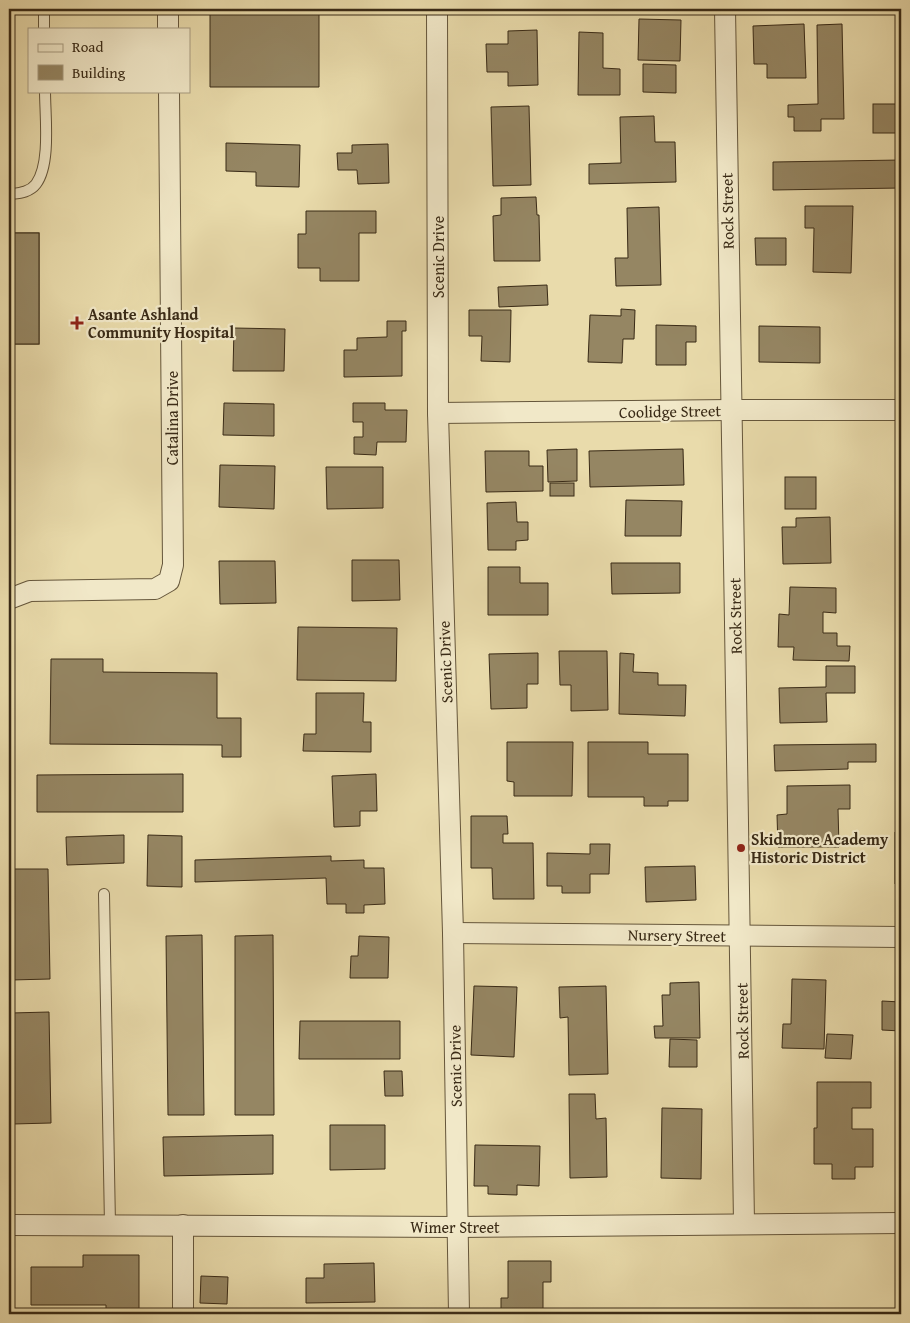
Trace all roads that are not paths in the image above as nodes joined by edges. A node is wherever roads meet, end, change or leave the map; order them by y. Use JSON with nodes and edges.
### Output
{"nodes":[{"id":1,"x":44,"y":9,"type":"edge"},
{"id":2,"x":168,"y":9,"type":"edge"},
{"id":3,"x":437,"y":9,"type":"edge"},
{"id":4,"x":725,"y":9,"type":"edge"},
{"id":5,"x":44,"y":28,"type":"edge"},
{"id":6,"x":168,"y":28,"type":"edge"},
{"id":7,"x":45,"y":92,"type":"edge"},
{"id":8,"x":169,"y":92,"type":"edge"},
{"id":9,"x":12,"y":194,"type":"dead end"},
{"id":10,"x":730,"y":410,"type":"junction"},
{"id":11,"x":901,"y":410,"type":"edge"},
{"id":12,"x":438,"y":413,"type":"junction"},
{"id":13,"x":9,"y":599,"type":"edge"},
{"id":14,"x":104,"y":894,"type":"dead end"},
{"id":15,"x":453,"y":933,"type":"junction"},
{"id":16,"x":742,"y":936,"type":"junction"},
{"id":17,"x":901,"y":937,"type":"edge"},
{"id":18,"x":744,"y":1223,"type":"junction"},
{"id":19,"x":901,"y":1223,"type":"edge"},
{"id":20,"x":9,"y":1225,"type":"edge"},
{"id":21,"x":110,"y":1225,"type":"junction"},
{"id":22,"x":183,"y":1225,"type":"junction"},
{"id":23,"x":457,"y":1227,"type":"junction"},
{"id":24,"x":183,"y":1314,"type":"edge"},
{"id":25,"x":459,"y":1314,"type":"edge"}],
"edges":[{"from":1,"to":5,"type":"lane"},
{"from":2,"to":6,"type":"street"},
{"from":3,"to":12,"type":"street","name":"Scenic Drive"},
{"from":4,"to":10,"type":"street","name":"Rock Street"},
{"from":7,"to":9,"type":"lane"},
{"from":8,"to":13,"type":"street","name":"Catalina Drive"},
{"from":10,"to":11,"type":"street","name":"Coolidge Street"},
{"from":10,"to":12,"type":"street","name":"Coolidge Street"},
{"from":10,"to":16,"type":"street","name":"Rock Street"},
{"from":12,"to":15,"type":"street","name":"Scenic Drive"},
{"from":14,"to":21,"type":"lane"},
{"from":15,"to":16,"type":"street","name":"Nursery Street"},
{"from":15,"to":23,"type":"street","name":"Scenic Drive"},
{"from":16,"to":17,"type":"street","name":"Nursery Street"},
{"from":16,"to":18,"type":"street","name":"Rock Street"},
{"from":18,"to":19,"type":"street","name":"Wimer Street"},
{"from":18,"to":23,"type":"street","name":"Wimer Street"},
{"from":20,"to":21,"type":"street","name":"Wimer Street"},
{"from":21,"to":22,"type":"street","name":"Wimer Street"},
{"from":22,"to":23,"type":"street","name":"Wimer Street"},
{"from":22,"to":24,"type":"street"},
{"from":23,"to":25,"type":"street","name":"Scenic Drive"}]}
